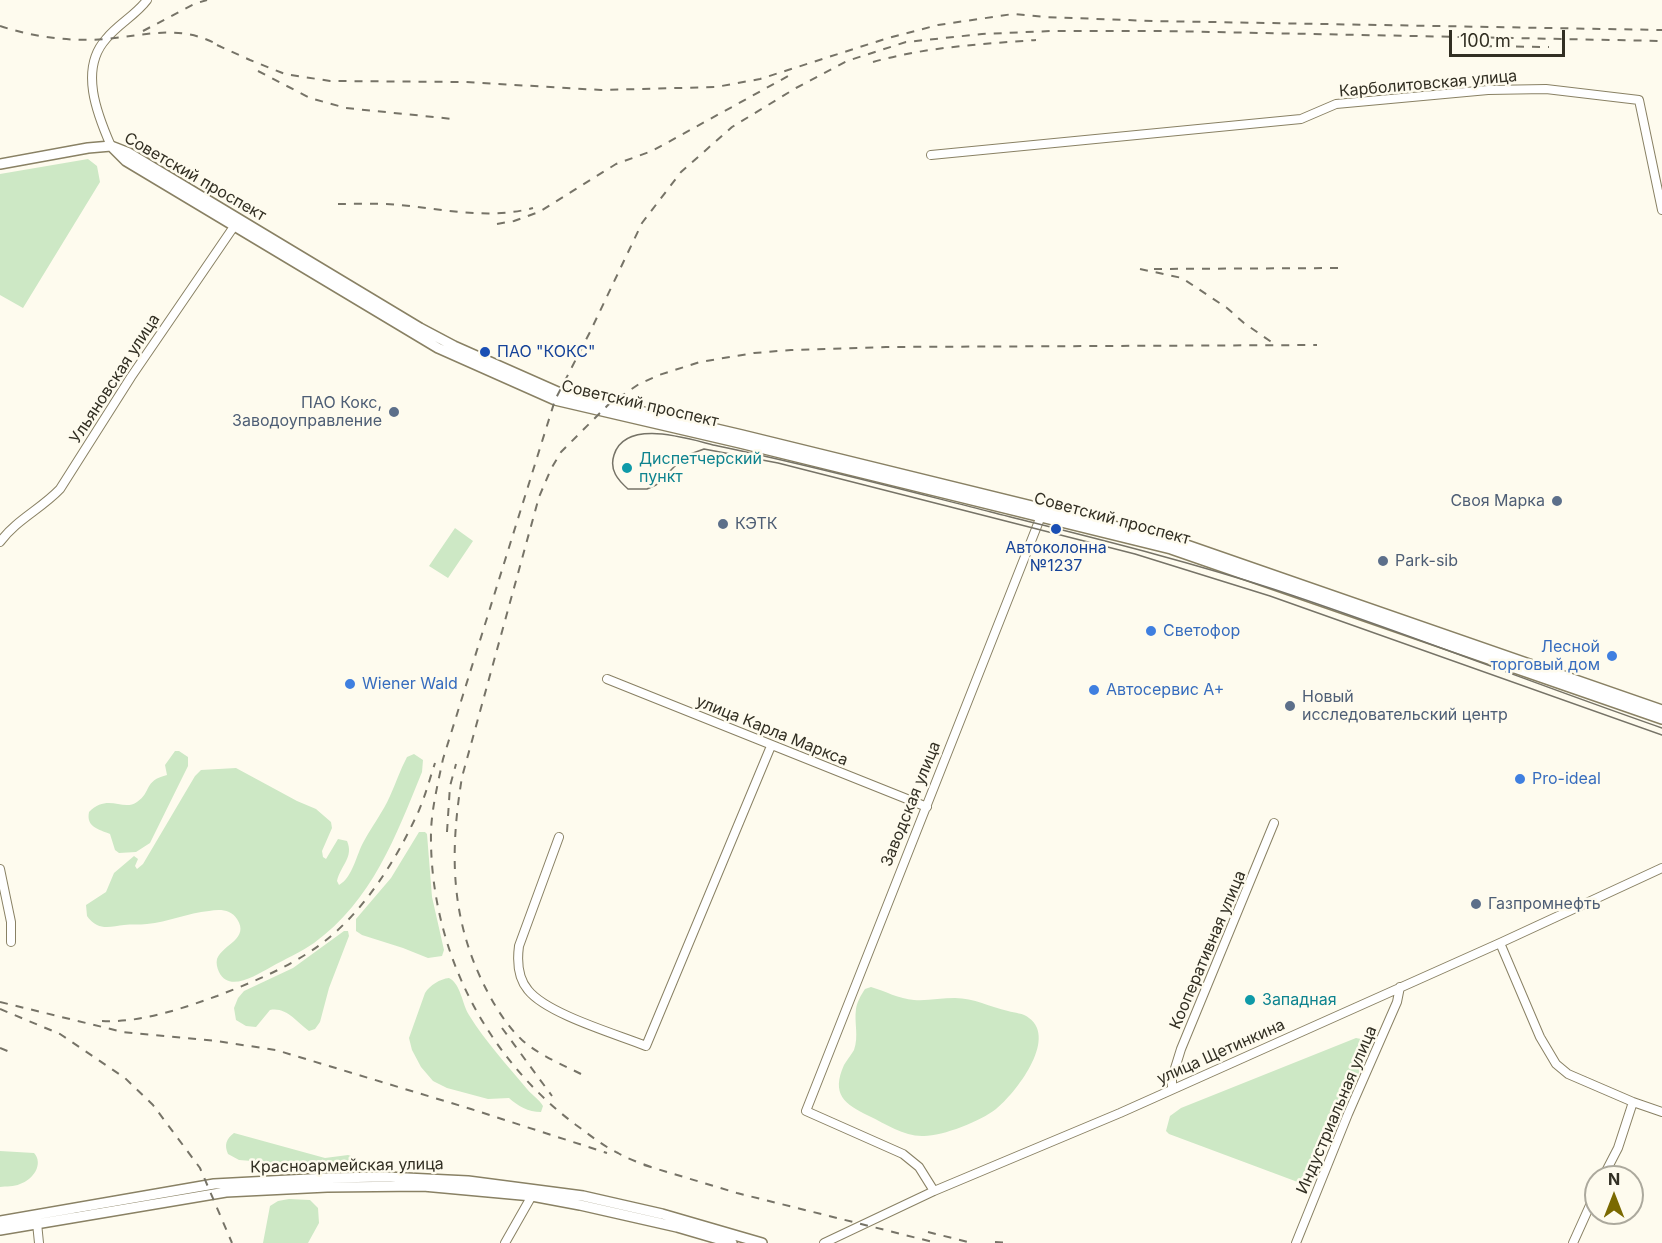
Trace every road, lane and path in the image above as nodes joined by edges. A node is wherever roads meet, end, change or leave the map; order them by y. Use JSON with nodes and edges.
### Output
{"nodes":[{"id":1,"x":147,"y":0,"type":"edge"},
{"id":2,"x":111,"y":146,"type":"junction"},
{"id":3,"x":931,"y":155,"type":"dead end"},
{"id":4,"x":0,"y":164,"type":"edge"},
{"id":5,"x":1662,"y":210,"type":"edge"},
{"id":6,"x":237,"y":222,"type":"junction"},
{"id":7,"x":1042,"y":512,"type":"junction"},
{"id":8,"x":0,"y":542,"type":"edge"},
{"id":9,"x":607,"y":679,"type":"dead end"},
{"id":10,"x":1662,"y":710,"type":"edge"},
{"id":11,"x":1662,"y":719,"type":"edge"},
{"id":12,"x":771,"y":746,"type":"junction"},
{"id":13,"x":927,"y":807,"type":"junction"},
{"id":14,"x":1274,"y":823,"type":"dead end"},
{"id":15,"x":559,"y":837,"type":"dead end"},
{"id":16,"x":1662,"y":868,"type":"edge"},
{"id":17,"x":0,"y":869,"type":"edge"},
{"id":18,"x":11,"y":942,"type":"dead end"},
{"id":19,"x":1500,"y":943,"type":"junction"},
{"id":20,"x":1400,"y":987,"type":"junction"},
{"id":21,"x":1172,"y":1088,"type":"junction"},
{"id":22,"x":1633,"y":1102,"type":"junction"},
{"id":23,"x":1662,"y":1112,"type":"edge"},
{"id":24,"x":1609,"y":1165,"type":"edge"},
{"id":25,"x":934,"y":1191,"type":"junction"},
{"id":26,"x":534,"y":1193,"type":"junction"},
{"id":27,"x":1584,"y":1218,"type":"edge"},
{"id":28,"x":0,"y":1221,"type":"edge"},
{"id":29,"x":37,"y":1223,"type":"junction"},
{"id":30,"x":0,"y":1230,"type":"edge"},
{"id":31,"x":39,"y":1243,"type":"edge"},
{"id":32,"x":505,"y":1243,"type":"edge"},
{"id":33,"x":732,"y":1243,"type":"edge"},
{"id":34,"x":762,"y":1243,"type":"edge"},
{"id":35,"x":824,"y":1243,"type":"edge"},
{"id":36,"x":1296,"y":1243,"type":"edge"},
{"id":37,"x":1573,"y":1243,"type":"edge"}],
"edges":[{"from":1,"to":2,"type":"street"},
{"from":2,"to":4,"type":"main road"},
{"from":2,"to":6,"type":"main road","name":"Советский проспект"},
{"from":3,"to":5,"type":"street","name":"Карболитовская улица"},
{"from":6,"to":7,"type":"main road","name":"Советский проспект"},
{"from":6,"to":8,"type":"street","name":"Ульяновская улица"},
{"from":7,"to":10,"type":"main road","name":"Советский проспект"},
{"from":7,"to":11,"type":"main road","name":"Советский проспект"},
{"from":7,"to":13,"type":"street","name":"Заводская улица"},
{"from":9,"to":12,"type":"street","name":"улица Карла Маркса"},
{"from":12,"to":13,"type":"street","name":"улица Карла Маркса"},
{"from":12,"to":15,"type":"street"},
{"from":13,"to":25,"type":"street","name":"Заводская улица"},
{"from":14,"to":21,"type":"street","name":"Кооперативная улица"},
{"from":16,"to":19,"type":"street","name":"улица Щетинкина"},
{"from":17,"to":18,"type":"street"},
{"from":19,"to":20,"type":"street","name":"улица Щетинкина"},
{"from":19,"to":22,"type":"street"},
{"from":20,"to":21,"type":"street","name":"улица Щетинкина"},
{"from":20,"to":36,"type":"street","name":"Индустриальная улица"},
{"from":21,"to":25,"type":"street","name":"улица Щетинкина"},
{"from":22,"to":23,"type":"street"},
{"from":22,"to":24,"type":"street"},
{"from":25,"to":35,"type":"street","name":"улица Щетинкина"},
{"from":26,"to":28,"type":"main road","name":"Красноармейская улица"},
{"from":26,"to":29,"type":"main road","name":"Красноармейская улица"},
{"from":26,"to":32,"type":"street"},
{"from":26,"to":33,"type":"main road","name":"Красноармейская улица"},
{"from":26,"to":34,"type":"main road","name":"Красноармейская улица"},
{"from":27,"to":37,"type":"street"},
{"from":29,"to":30,"type":"main road","name":"Красноармейская улица"},
{"from":29,"to":31,"type":"street"}]}
